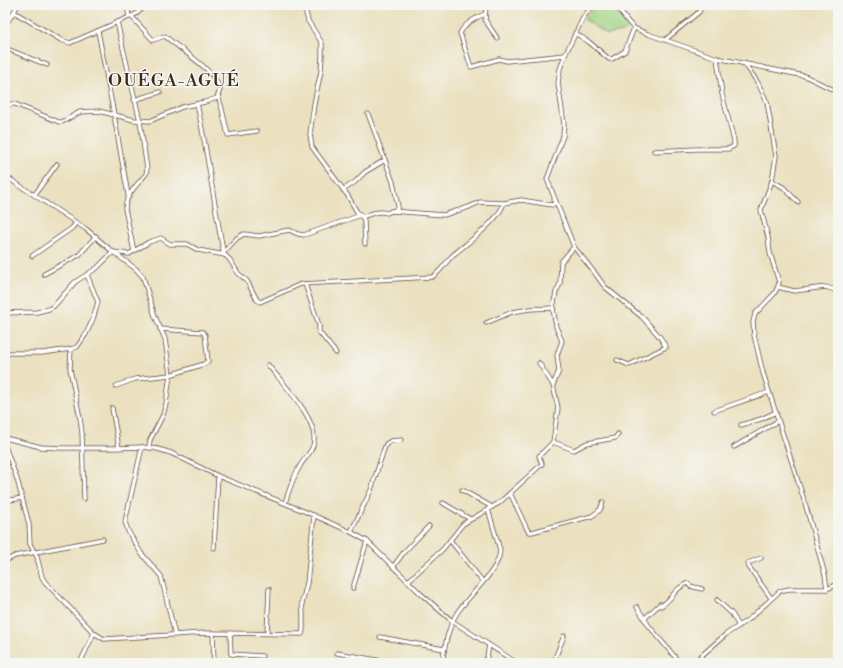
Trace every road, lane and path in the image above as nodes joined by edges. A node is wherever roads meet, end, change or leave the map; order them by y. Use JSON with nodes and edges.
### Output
{"nodes":[{"id":1,"x":18,"y":5,"type":"edge"},
{"id":2,"x":127,"y":5,"type":"edge"},
{"id":3,"x":143,"y":5,"type":"edge"},
{"id":4,"x":304,"y":5,"type":"edge"},
{"id":5,"x":486,"y":5,"type":"edge"},
{"id":6,"x":593,"y":5,"type":"edge"},
{"id":7,"x":615,"y":5,"type":"edge"},
{"id":8,"x":702,"y":5,"type":"edge"},
{"id":9,"x":14,"y":12,"type":"junction"},
{"id":10,"x":485,"y":14,"type":"junction"},
{"id":11,"x":130,"y":16,"type":"junction"},
{"id":12,"x":117,"y":22,"type":"junction"},
{"id":13,"x":5,"y":26,"type":"edge"},
{"id":14,"x":634,"y":28,"type":"junction"},
{"id":15,"x":98,"y":31,"type":"junction"},
{"id":16,"x":575,"y":33,"type":"junction"},
{"id":17,"x":496,"y":38,"type":"dead end"},
{"id":18,"x":665,"y":40,"type":"junction"},
{"id":19,"x":5,"y":48,"type":"edge"},
{"id":20,"x":565,"y":55,"type":"junction"},
{"id":21,"x":717,"y":58,"type":"junction"},
{"id":22,"x":745,"y":64,"type":"junction"},
{"id":23,"x":47,"y":65,"type":"dead end"},
{"id":24,"x":160,"y":92,"type":"dead end"},
{"id":25,"x":838,"y":92,"type":"edge"},
{"id":26,"x":218,"y":96,"type":"junction"},
{"id":27,"x":134,"y":100,"type":"junction"},
{"id":28,"x":197,"y":104,"type":"junction"},
{"id":29,"x":5,"y":108,"type":"edge"},
{"id":30,"x":368,"y":114,"type":"dead end"},
{"id":31,"x":114,"y":115,"type":"junction"},
{"id":32,"x":140,"y":121,"type":"junction"},
{"id":33,"x":258,"y":131,"type":"dead end"},
{"id":34,"x":654,"y":151,"type":"dead end"},
{"id":35,"x":385,"y":160,"type":"junction"},
{"id":36,"x":57,"y":164,"type":"dead end"},
{"id":37,"x":5,"y":176,"type":"edge"},
{"id":38,"x":772,"y":181,"type":"junction"},
{"id":39,"x":343,"y":190,"type":"junction"},
{"id":40,"x":35,"y":194,"type":"junction"},
{"id":41,"x":128,"y":196,"type":"junction"},
{"id":42,"x":554,"y":199,"type":"junction"},
{"id":43,"x":798,"y":202,"type":"dead end"},
{"id":44,"x":504,"y":203,"type":"junction"},
{"id":45,"x":391,"y":211,"type":"junction"},
{"id":46,"x":362,"y":216,"type":"junction"},
{"id":47,"x":76,"y":223,"type":"junction"},
{"id":48,"x":96,"y":236,"type":"junction"},
{"id":49,"x":365,"y":244,"type":"dead end"},
{"id":50,"x":574,"y":247,"type":"junction"},
{"id":51,"x":113,"y":252,"type":"junction"},
{"id":52,"x":134,"y":252,"type":"junction"},
{"id":53,"x":223,"y":254,"type":"junction"},
{"id":54,"x":32,"y":256,"type":"dead end"},
{"id":55,"x":44,"y":274,"type":"dead end"},
{"id":56,"x":87,"y":275,"type":"junction"},
{"id":57,"x":305,"y":284,"type":"junction"},
{"id":58,"x":778,"y":287,"type":"junction"},
{"id":59,"x":838,"y":291,"type":"edge"},
{"id":60,"x":553,"y":308,"type":"junction"},
{"id":61,"x":5,"y":313,"type":"edge"},
{"id":62,"x":486,"y":323,"type":"dead end"},
{"id":63,"x":160,"y":329,"type":"junction"},
{"id":64,"x":71,"y":349,"type":"junction"},
{"id":65,"x":5,"y":353,"type":"edge"},
{"id":66,"x":336,"y":353,"type":"dead end"},
{"id":67,"x":618,"y":360,"type":"dead end"},
{"id":68,"x":538,"y":363,"type":"dead end"},
{"id":69,"x":268,"y":365,"type":"dead end"},
{"id":70,"x":170,"y":375,"type":"junction"},
{"id":71,"x":553,"y":385,"type":"junction"},
{"id":72,"x":116,"y":386,"type":"dead end"},
{"id":73,"x":769,"y":392,"type":"junction"},
{"id":74,"x":112,"y":408,"type":"dead end"},
{"id":75,"x":714,"y":411,"type":"dead end"},
{"id":76,"x":776,"y":412,"type":"junction"},
{"id":77,"x":778,"y":421,"type":"junction"},
{"id":78,"x":741,"y":425,"type":"dead end"},
{"id":79,"x":618,"y":434,"type":"dead end"},
{"id":80,"x":5,"y":438,"type":"edge"},
{"id":81,"x":401,"y":440,"type":"dead end"},
{"id":82,"x":554,"y":442,"type":"junction"},
{"id":83,"x":5,"y":446,"type":"edge"},
{"id":84,"x":142,"y":447,"type":"junction"},
{"id":85,"x":149,"y":447,"type":"junction"},
{"id":86,"x":734,"y":447,"type":"dead end"},
{"id":87,"x":83,"y":448,"type":"junction"},
{"id":88,"x":119,"y":448,"type":"junction"},
{"id":89,"x":218,"y":476,"type":"junction"},
{"id":90,"x":462,"y":490,"type":"dead end"},
{"id":91,"x":510,"y":493,"type":"junction"},
{"id":92,"x":22,"y":498,"type":"junction"},
{"id":93,"x":84,"y":499,"type":"dead end"},
{"id":94,"x":5,"y":501,"type":"edge"},
{"id":95,"x":603,"y":502,"type":"dead end"},
{"id":96,"x":285,"y":503,"type":"junction"},
{"id":97,"x":443,"y":503,"type":"dead end"},
{"id":98,"x":490,"y":508,"type":"junction"},
{"id":99,"x":314,"y":515,"type":"junction"},
{"id":100,"x":470,"y":519,"type":"junction"},
{"id":101,"x":429,"y":526,"type":"dead end"},
{"id":102,"x":351,"y":532,"type":"junction"},
{"id":103,"x":103,"y":539,"type":"dead end"},
{"id":104,"x":450,"y":540,"type":"junction"},
{"id":105,"x":367,"y":541,"type":"junction"},
{"id":106,"x":214,"y":548,"type":"dead end"},
{"id":107,"x":34,"y":552,"type":"junction"},
{"id":108,"x":761,"y":558,"type":"dead end"},
{"id":109,"x":5,"y":561,"type":"edge"},
{"id":110,"x":393,"y":567,"type":"junction"},
{"id":111,"x":408,"y":581,"type":"junction"},
{"id":112,"x":483,"y":582,"type":"junction"},
{"id":113,"x":838,"y":584,"type":"edge"},
{"id":114,"x":353,"y":588,"type":"dead end"},
{"id":115,"x":827,"y":588,"type":"junction"},
{"id":116,"x":269,"y":589,"type":"dead end"},
{"id":117,"x":702,"y":589,"type":"dead end"},
{"id":118,"x":771,"y":598,"type":"junction"},
{"id":119,"x":717,"y":600,"type":"dead end"},
{"id":120,"x":637,"y":606,"type":"dead end"},
{"id":121,"x":644,"y":619,"type":"junction"},
{"id":122,"x":452,"y":621,"type":"junction"},
{"id":123,"x":739,"y":626,"type":"junction"},
{"id":124,"x":94,"y":632,"type":"junction"},
{"id":125,"x":230,"y":633,"type":"junction"},
{"id":126,"x":268,"y":633,"type":"junction"},
{"id":127,"x":213,"y":634,"type":"junction"},
{"id":128,"x":175,"y":635,"type":"junction"},
{"id":129,"x":380,"y":636,"type":"dead end"},
{"id":130,"x":564,"y":636,"type":"dead end"},
{"id":131,"x":490,"y":645,"type":"junction"},
{"id":132,"x":444,"y":649,"type":"junction"},
{"id":133,"x":337,"y":653,"type":"dead end"},
{"id":134,"x":262,"y":656,"type":"dead end"},
{"id":135,"x":80,"y":663,"type":"edge"},
{"id":136,"x":214,"y":663,"type":"edge"},
{"id":137,"x":394,"y":663,"type":"edge"},
{"id":138,"x":442,"y":663,"type":"edge"},
{"id":139,"x":486,"y":663,"type":"edge"},
{"id":140,"x":517,"y":663,"type":"edge"},
{"id":141,"x":553,"y":663,"type":"edge"},
{"id":142,"x":680,"y":663,"type":"edge"},
{"id":143,"x":693,"y":663,"type":"edge"}],
"edges":[{"from":1,"to":9,"type":"street"},
{"from":2,"to":11,"type":"street"},
{"from":3,"to":11,"type":"street"},
{"from":4,"to":39,"type":"street"},
{"from":5,"to":10,"type":"street"},
{"from":6,"to":16,"type":"street"},
{"from":7,"to":14,"type":"street"},
{"from":8,"to":18,"type":"street"},
{"from":9,"to":13,"type":"street"},
{"from":9,"to":15,"type":"street"},
{"from":10,"to":17,"type":"street"},
{"from":10,"to":20,"type":"street"},
{"from":11,"to":12,"type":"street"},
{"from":11,"to":26,"type":"street"},
{"from":12,"to":15,"type":"street"},
{"from":12,"to":27,"type":"street"},
{"from":14,"to":16,"type":"street"},
{"from":14,"to":18,"type":"street"},
{"from":15,"to":31,"type":"street"},
{"from":16,"to":20,"type":"street"},
{"from":18,"to":21,"type":"street"},
{"from":19,"to":23,"type":"street"},
{"from":20,"to":42,"type":"street"},
{"from":21,"to":22,"type":"street"},
{"from":21,"to":34,"type":"street"},
{"from":22,"to":25,"type":"street"},
{"from":22,"to":38,"type":"street"},
{"from":24,"to":27,"type":"street"},
{"from":26,"to":28,"type":"street"},
{"from":26,"to":33,"type":"street"},
{"from":27,"to":32,"type":"street"},
{"from":28,"to":32,"type":"street"},
{"from":28,"to":53,"type":"street"},
{"from":29,"to":31,"type":"street"},
{"from":30,"to":35,"type":"street"},
{"from":31,"to":32,"type":"street"},
{"from":31,"to":41,"type":"street"},
{"from":32,"to":41,"type":"street"},
{"from":35,"to":39,"type":"street"},
{"from":35,"to":45,"type":"street"},
{"from":36,"to":40,"type":"street"},
{"from":37,"to":40,"type":"street"},
{"from":38,"to":43,"type":"street"},
{"from":38,"to":58,"type":"street"},
{"from":39,"to":46,"type":"street"},
{"from":40,"to":47,"type":"street"},
{"from":41,"to":52,"type":"street"},
{"from":42,"to":44,"type":"street"},
{"from":42,"to":50,"type":"street"},
{"from":44,"to":45,"type":"street"},
{"from":44,"to":57,"type":"street"},
{"from":45,"to":46,"type":"street"},
{"from":46,"to":49,"type":"street"},
{"from":46,"to":53,"type":"street"},
{"from":47,"to":48,"type":"street"},
{"from":47,"to":54,"type":"street"},
{"from":48,"to":51,"type":"street"},
{"from":48,"to":55,"type":"street"},
{"from":50,"to":60,"type":"street"},
{"from":50,"to":67,"type":"street"},
{"from":51,"to":52,"type":"street"},
{"from":51,"to":56,"type":"street"},
{"from":51,"to":63,"type":"street"},
{"from":52,"to":53,"type":"street"},
{"from":53,"to":57,"type":"street"},
{"from":56,"to":61,"type":"street"},
{"from":56,"to":64,"type":"street"},
{"from":57,"to":66,"type":"street"},
{"from":58,"to":59,"type":"street"},
{"from":58,"to":73,"type":"street"},
{"from":60,"to":62,"type":"street"},
{"from":60,"to":71,"type":"street"},
{"from":63,"to":70,"type":"street"},
{"from":63,"to":70,"type":"street"},
{"from":64,"to":65,"type":"street"},
{"from":64,"to":87,"type":"street"},
{"from":68,"to":71,"type":"street"},
{"from":69,"to":96,"type":"street"},
{"from":70,"to":72,"type":"street"},
{"from":70,"to":85,"type":"street"},
{"from":71,"to":82,"type":"street"},
{"from":73,"to":75,"type":"street"},
{"from":73,"to":76,"type":"street"},
{"from":74,"to":88,"type":"street"},
{"from":76,"to":77,"type":"street"},
{"from":76,"to":78,"type":"street"},
{"from":77,"to":86,"type":"street"},
{"from":77,"to":115,"type":"street"},
{"from":79,"to":82,"type":"street"},
{"from":80,"to":87,"type":"street"},
{"from":81,"to":102,"type":"street"},
{"from":82,"to":91,"type":"street"},
{"from":83,"to":92,"type":"street"},
{"from":84,"to":85,"type":"street"},
{"from":84,"to":88,"type":"street"},
{"from":84,"to":128,"type":"street"},
{"from":85,"to":89,"type":"street"},
{"from":87,"to":88,"type":"street"},
{"from":87,"to":93,"type":"street"},
{"from":89,"to":96,"type":"street"},
{"from":89,"to":106,"type":"street"},
{"from":90,"to":98,"type":"street"},
{"from":91,"to":95,"type":"street"},
{"from":91,"to":98,"type":"street"},
{"from":92,"to":94,"type":"street"},
{"from":92,"to":107,"type":"street"},
{"from":96,"to":99,"type":"street"},
{"from":97,"to":100,"type":"street"},
{"from":98,"to":100,"type":"street"},
{"from":98,"to":112,"type":"street"},
{"from":99,"to":102,"type":"street"},
{"from":99,"to":126,"type":"street"},
{"from":100,"to":104,"type":"street"},
{"from":101,"to":110,"type":"street"},
{"from":102,"to":105,"type":"street"},
{"from":103,"to":107,"type":"street"},
{"from":104,"to":111,"type":"street"},
{"from":104,"to":112,"type":"street"},
{"from":105,"to":110,"type":"street"},
{"from":105,"to":114,"type":"street"},
{"from":107,"to":109,"type":"street"},
{"from":107,"to":124,"type":"street"},
{"from":108,"to":118,"type":"street"},
{"from":110,"to":111,"type":"street"},
{"from":111,"to":122,"type":"street"},
{"from":112,"to":122,"type":"street"},
{"from":113,"to":115,"type":"street"},
{"from":115,"to":118,"type":"street"},
{"from":116,"to":126,"type":"street"},
{"from":117,"to":121,"type":"street"},
{"from":118,"to":123,"type":"street"},
{"from":119,"to":123,"type":"street"},
{"from":120,"to":121,"type":"street"},
{"from":121,"to":142,"type":"street"},
{"from":122,"to":131,"type":"street"},
{"from":122,"to":132,"type":"street"},
{"from":123,"to":143,"type":"street"},
{"from":124,"to":128,"type":"street"},
{"from":124,"to":135,"type":"street"},
{"from":125,"to":126,"type":"street"},
{"from":125,"to":127,"type":"street"},
{"from":125,"to":134,"type":"street"},
{"from":127,"to":128,"type":"street"},
{"from":127,"to":136,"type":"street"},
{"from":129,"to":132,"type":"street"},
{"from":130,"to":141,"type":"street"},
{"from":131,"to":139,"type":"street"},
{"from":131,"to":140,"type":"street"},
{"from":132,"to":138,"type":"street"},
{"from":133,"to":137,"type":"street"}]}
